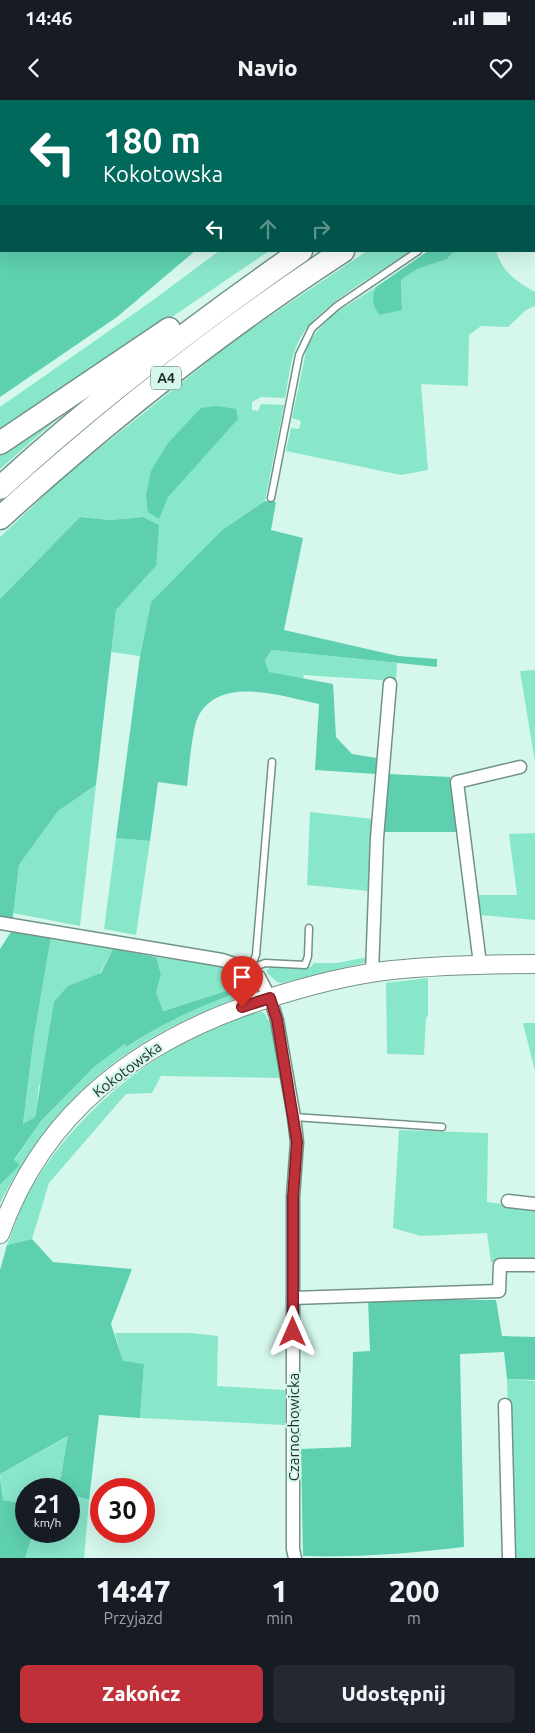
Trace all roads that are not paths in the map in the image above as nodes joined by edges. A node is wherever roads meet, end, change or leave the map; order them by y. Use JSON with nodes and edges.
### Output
{"nodes":[{"id":1,"x":282,"y":252,"type":"edge"},
{"id":2,"x":300,"y":252,"type":"edge"},
{"id":3,"x":342,"y":252,"type":"edge"},
{"id":4,"x":417,"y":252,"type":"edge"},
{"id":5,"x":0,"y":443,"type":"edge"},
{"id":6,"x":0,"y":488,"type":"edge"},
{"id":7,"x":271,"y":498,"type":"dead end"},
{"id":8,"x":0,"y":518,"type":"edge"},
{"id":9,"x":390,"y":684,"type":"dead end"},
{"id":10,"x":272,"y":762,"type":"dead end"},
{"id":11,"x":520,"y":767,"type":"dead end"},
{"id":12,"x":0,"y":923,"type":"edge"},
{"id":13,"x":309,"y":928,"type":"dead end"},
{"id":14,"x":480,"y":964,"type":"junction"},
{"id":15,"x":535,"y":964,"type":"edge"},
{"id":16,"x":250,"y":968,"type":"junction"},
{"id":17,"x":372,"y":973,"type":"junction"},
{"id":18,"x":266,"y":999,"type":"junction"},
{"id":19,"x":294,"y":1118,"type":"junction"},
{"id":20,"x":442,"y":1127,"type":"dead end"},
{"id":21,"x":508,"y":1201,"type":"dead end"},
{"id":22,"x":535,"y":1204,"type":"edge"},
{"id":23,"x":0,"y":1234,"type":"edge"},
{"id":24,"x":535,"y":1265,"type":"edge"},
{"id":25,"x":293,"y":1298,"type":"junction"},
{"id":26,"x":506,"y":1405,"type":"dead end"},
{"id":27,"x":295,"y":1558,"type":"edge"},
{"id":28,"x":509,"y":1558,"type":"edge"}],
"edges":[{"from":1,"to":5,"type":"highway"},
{"from":2,"to":6,"type":"highway","number":"A4"},
{"from":3,"to":8,"type":"highway","number":"A4"},
{"from":4,"to":7,"type":"lane"},
{"from":9,"to":17,"type":"street"},
{"from":10,"to":16,"type":"lane"},
{"from":11,"to":14,"type":"street"},
{"from":12,"to":16,"type":"street"},
{"from":13,"to":16,"type":"lane"},
{"from":14,"to":15,"type":"street","name":"Kokotowska"},
{"from":14,"to":17,"type":"street","name":"Kokotowska"},
{"from":16,"to":18,"type":"street","name":"Czarnochowicka"},
{"from":17,"to":18,"type":"street","name":"Kokotowska"},
{"from":18,"to":19,"type":"street","name":"Czarnochowicka"},
{"from":18,"to":23,"type":"street","name":"Kokotowska"},
{"from":19,"to":20,"type":"lane"},
{"from":19,"to":25,"type":"street","name":"Czarnochowicka"},
{"from":21,"to":22,"type":"street"},
{"from":24,"to":25,"type":"street"},
{"from":25,"to":27,"type":"street","name":"Czarnochowicka"},
{"from":26,"to":28,"type":"street"}]}
